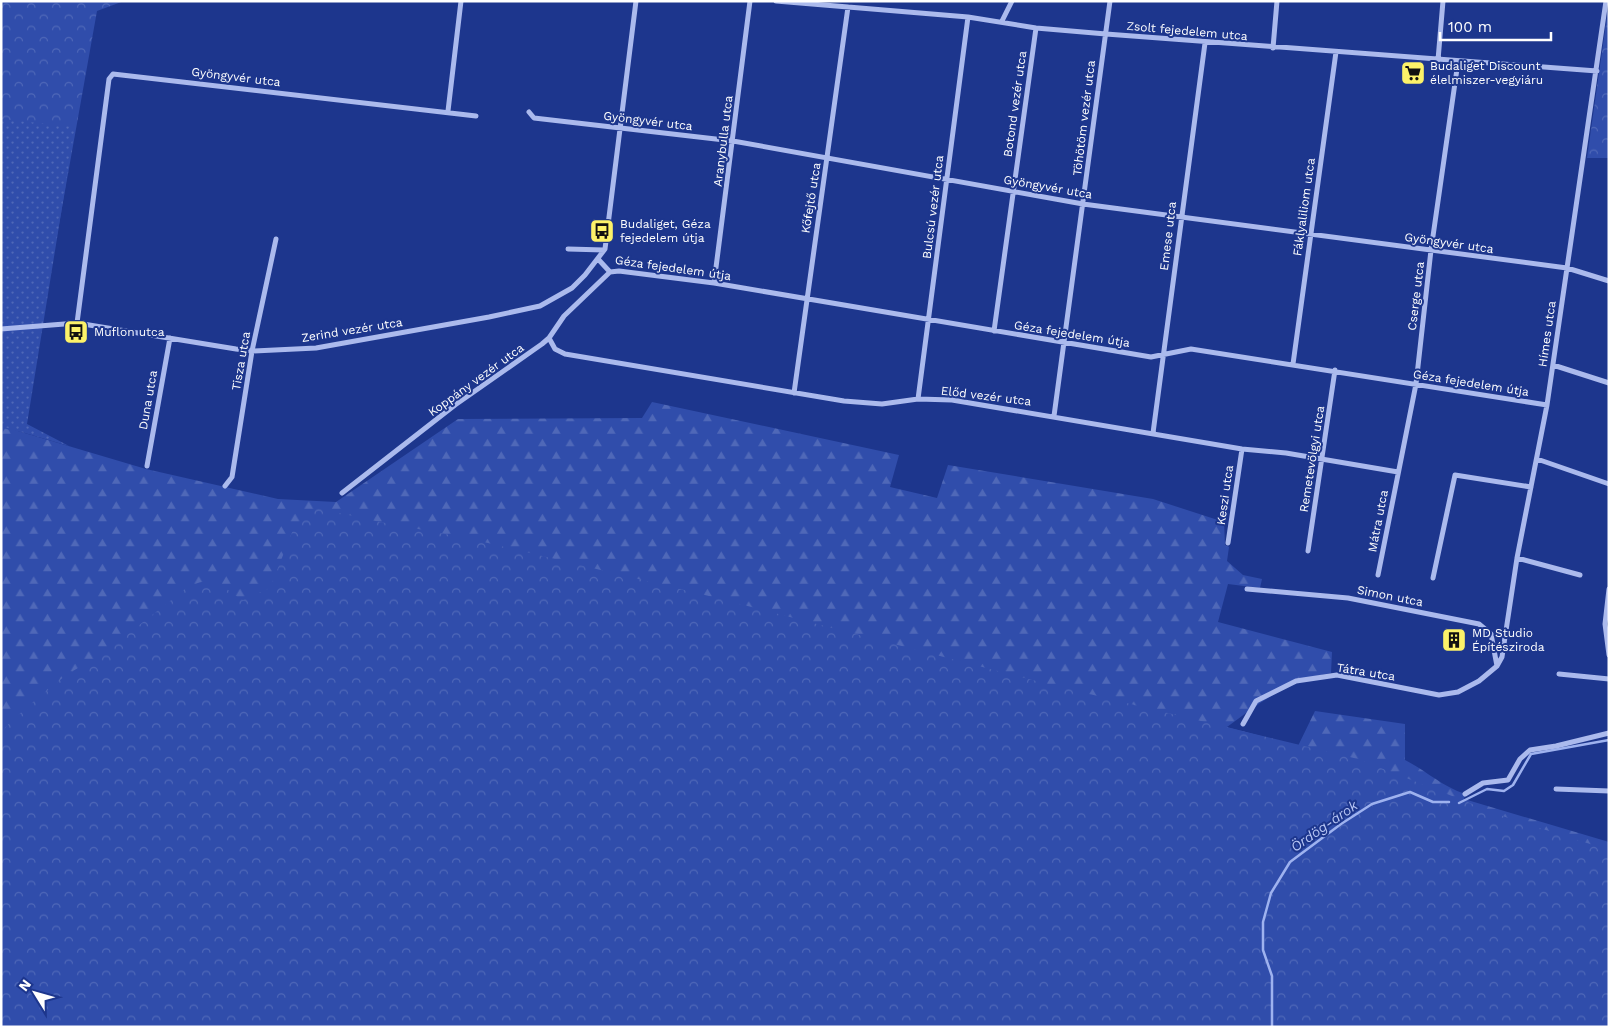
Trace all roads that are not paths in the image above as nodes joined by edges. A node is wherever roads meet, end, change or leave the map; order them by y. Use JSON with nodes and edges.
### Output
{"nodes":[{"id":1,"x":461,"y":1,"type":"edge"},
{"id":2,"x":636,"y":1,"type":"edge"},
{"id":3,"x":750,"y":1,"type":"edge"},
{"id":4,"x":776,"y":1,"type":"edge"},
{"id":5,"x":1012,"y":1,"type":"edge"},
{"id":6,"x":1110,"y":1,"type":"edge"},
{"id":7,"x":1276,"y":1,"type":"edge"},
{"id":8,"x":1443,"y":1,"type":"edge"},
{"id":9,"x":1606,"y":1,"type":"edge"},
{"id":10,"x":848,"y":7,"type":"junction"},
{"id":11,"x":968,"y":17,"type":"junction"},
{"id":12,"x":1002,"y":21,"type":"junction"},
{"id":13,"x":1036,"y":28,"type":"junction"},
{"id":14,"x":1106,"y":34,"type":"junction"},
{"id":15,"x":1205,"y":43,"type":"junction"},
{"id":16,"x":1273,"y":48,"type":"junction"},
{"id":17,"x":1336,"y":52,"type":"junction"},
{"id":18,"x":1438,"y":60,"type":"junction"},
{"id":19,"x":1458,"y":62,"type":"junction"},
{"id":20,"x":1597,"y":71,"type":"junction"},
{"id":21,"x":448,"y":111,"type":"junction"},
{"id":22,"x":529,"y":112,"type":"dead end"},
{"id":23,"x":476,"y":116,"type":"dead end"},
{"id":24,"x":621,"y":127,"type":"junction"},
{"id":25,"x":733,"y":140,"type":"junction"},
{"id":26,"x":827,"y":158,"type":"junction"},
{"id":27,"x":946,"y":180,"type":"junction"},
{"id":28,"x":1013,"y":192,"type":"junction"},
{"id":29,"x":1083,"y":204,"type":"junction"},
{"id":30,"x":1180,"y":217,"type":"junction"},
{"id":31,"x":1310,"y":234,"type":"junction"},
{"id":32,"x":276,"y":239,"type":"dead end"},
{"id":33,"x":568,"y":249,"type":"dead end"},
{"id":34,"x":604,"y":250,"type":"junction"},
{"id":35,"x":1431,"y":250,"type":"junction"},
{"id":36,"x":598,"y":260,"type":"junction"},
{"id":37,"x":1567,"y":268,"type":"junction"},
{"id":38,"x":610,"y":272,"type":"junction"},
{"id":39,"x":1609,"y":281,"type":"edge"},
{"id":40,"x":714,"y":283,"type":"junction"},
{"id":41,"x":806,"y":300,"type":"junction"},
{"id":42,"x":930,"y":320,"type":"junction"},
{"id":43,"x":77,"y":323,"type":"junction"},
{"id":44,"x":1,"y":329,"type":"edge"},
{"id":45,"x":994,"y":331,"type":"junction"},
{"id":46,"x":170,"y":338,"type":"junction"},
{"id":47,"x":549,"y":338,"type":"junction"},
{"id":48,"x":1064,"y":342,"type":"junction"},
{"id":49,"x":252,"y":351,"type":"junction"},
{"id":50,"x":1163,"y":355,"type":"junction"},
{"id":51,"x":1293,"y":364,"type":"junction"},
{"id":52,"x":1553,"y":365,"type":"junction"},
{"id":53,"x":1335,"y":370,"type":"junction"},
{"id":54,"x":1609,"y":383,"type":"edge"},
{"id":55,"x":1416,"y":384,"type":"junction"},
{"id":56,"x":794,"y":393,"type":"junction"},
{"id":57,"x":918,"y":399,"type":"junction"},
{"id":58,"x":1547,"y":405,"type":"junction"},
{"id":59,"x":1054,"y":416,"type":"junction"},
{"id":60,"x":1153,"y":433,"type":"junction"},
{"id":61,"x":1242,"y":449,"type":"junction"},
{"id":62,"x":1323,"y":460,"type":"junction"},
{"id":63,"x":1537,"y":460,"type":"junction"},
{"id":64,"x":147,"y":466,"type":"dead end"},
{"id":65,"x":1398,"y":472,"type":"junction"},
{"id":66,"x":1609,"y":484,"type":"edge"},
{"id":67,"x":225,"y":486,"type":"dead end"},
{"id":68,"x":1531,"y":487,"type":"junction"},
{"id":69,"x":342,"y":493,"type":"dead end"},
{"id":70,"x":1228,"y":544,"type":"dead end"},
{"id":71,"x":1308,"y":551,"type":"dead end"},
{"id":72,"x":1517,"y":558,"type":"junction"},
{"id":73,"x":1378,"y":574,"type":"dead end"},
{"id":74,"x":1580,"y":575,"type":"dead end"},
{"id":75,"x":1434,"y":578,"type":"dead end"},
{"id":76,"x":1247,"y":589,"type":"dead end"},
{"id":77,"x":1609,"y":589,"type":"edge"},
{"id":78,"x":1609,"y":655,"type":"edge"},
{"id":79,"x":1497,"y":666,"type":"junction"},
{"id":80,"x":1559,"y":674,"type":"dead end"},
{"id":81,"x":1609,"y":679,"type":"edge"},
{"id":82,"x":1243,"y":724,"type":"dead end"},
{"id":83,"x":1609,"y":732,"type":"edge"},
{"id":84,"x":1556,"y":789,"type":"dead end"},
{"id":85,"x":1609,"y":791,"type":"edge"},
{"id":86,"x":1465,"y":794,"type":"dead end"}],
"edges":[{"from":1,"to":21,"type":"street"},
{"from":2,"to":24,"type":"street"},
{"from":3,"to":25,"type":"street","name":"Aranybulla utca"},
{"from":4,"to":10,"type":"street","name":"Zsolt fejedelem utca"},
{"from":5,"to":12,"type":"street"},
{"from":6,"to":14,"type":"street","name":"Töhötöm vezér utca"},
{"from":7,"to":16,"type":"street"},
{"from":8,"to":18,"type":"street"},
{"from":9,"to":20,"type":"street","name":"Hímes utca"},
{"from":10,"to":11,"type":"street","name":"Zsolt fejedelem utca"},
{"from":10,"to":26,"type":"street","name":"Kőfejtő utca"},
{"from":11,"to":12,"type":"street","name":"Zsolt fejedelem utca"},
{"from":11,"to":27,"type":"street","name":"Bulcsú vezér utca"},
{"from":12,"to":13,"type":"street","name":"Zsolt fejedelem utca"},
{"from":13,"to":14,"type":"street","name":"Zsolt fejedelem utca"},
{"from":13,"to":28,"type":"street","name":"Botond vezér utca"},
{"from":14,"to":15,"type":"street","name":"Zsolt fejedelem utca"},
{"from":14,"to":29,"type":"street","name":"Töhötöm vezér utca"},
{"from":15,"to":16,"type":"street","name":"Zsolt fejedelem utca"},
{"from":15,"to":30,"type":"street","name":"Emese utca"},
{"from":16,"to":17,"type":"street","name":"Zsolt fejedelem utca"},
{"from":17,"to":18,"type":"street","name":"Zsolt fejedelem utca"},
{"from":17,"to":31,"type":"street","name":"Fáklyaliliom utca"},
{"from":18,"to":19,"type":"street","name":"Zsolt fejedelem utca"},
{"from":19,"to":20,"type":"street","name":"Zsolt fejedelem utca"},
{"from":19,"to":35,"type":"street","name":"Cserge utca"},
{"from":20,"to":37,"type":"street","name":"Hímes utca"},
{"from":21,"to":23,"type":"street","name":"Gyöngyvér utca"},
{"from":21,"to":43,"type":"street","name":"Gyöngyvér utca"},
{"from":22,"to":24,"type":"street","name":"Gyöngyvér utca"},
{"from":24,"to":25,"type":"street","name":"Gyöngyvér utca"},
{"from":24,"to":34,"type":"street"},
{"from":25,"to":26,"type":"street","name":"Gyöngyvér utca"},
{"from":25,"to":40,"type":"street","name":"Aranybulla utca"},
{"from":26,"to":27,"type":"street","name":"Gyöngyvér utca"},
{"from":26,"to":41,"type":"street","name":"Kőfejtő utca"},
{"from":27,"to":28,"type":"street","name":"Gyöngyvér utca"},
{"from":27,"to":42,"type":"street","name":"Bulcsú vezér utca"},
{"from":28,"to":29,"type":"street","name":"Gyöngyvér utca"},
{"from":28,"to":45,"type":"street","name":"Botond vezér utca"},
{"from":29,"to":30,"type":"street","name":"Gyöngyvér utca"},
{"from":29,"to":48,"type":"street","name":"Töhötöm vezér utca"},
{"from":30,"to":31,"type":"street","name":"Gyöngyvér utca"},
{"from":30,"to":50,"type":"street","name":"Emese utca"},
{"from":31,"to":35,"type":"street","name":"Gyöngyvér utca"},
{"from":31,"to":51,"type":"street","name":"Fáklyaliliom utca"},
{"from":32,"to":49,"type":"street","name":"Tisza utca"},
{"from":33,"to":34,"type":"street"},
{"from":34,"to":36,"type":"street","name":"Zerind vezér utca"},
{"from":35,"to":37,"type":"street","name":"Gyöngyvér utca"},
{"from":35,"to":55,"type":"street","name":"Cserge utca"},
{"from":36,"to":38,"type":"street","name":"Géza fejedelem útja"},
{"from":36,"to":49,"type":"street","name":"Zerind vezér utca"},
{"from":37,"to":39,"type":"street","name":"Gyöngyvér utca"},
{"from":37,"to":52,"type":"street","name":"Hímes utca"},
{"from":38,"to":40,"type":"street","name":"Géza fejedelem útja"},
{"from":38,"to":47,"type":"street","name":"Koppány vezér utca"},
{"from":40,"to":41,"type":"street","name":"Géza fejedelem útja"},
{"from":41,"to":42,"type":"street","name":"Géza fejedelem útja"},
{"from":41,"to":56,"type":"street","name":"Kőfejtő utca"},
{"from":42,"to":45,"type":"street","name":"Géza fejedelem útja"},
{"from":42,"to":57,"type":"street","name":"Bulcsú vezér utca"},
{"from":43,"to":44,"type":"street","name":"Zerind vezér utca"},
{"from":43,"to":46,"type":"street","name":"Zerind vezér utca"},
{"from":45,"to":48,"type":"street","name":"Géza fejedelem útja"},
{"from":46,"to":49,"type":"street","name":"Zerind vezér utca"},
{"from":46,"to":64,"type":"street","name":"Duna utca"},
{"from":47,"to":56,"type":"street","name":"Előd vezér utca"},
{"from":47,"to":69,"type":"street","name":"Koppány vezér utca"},
{"from":48,"to":50,"type":"street","name":"Géza fejedelem útja"},
{"from":48,"to":59,"type":"street","name":"Töhötöm vezér utca"},
{"from":49,"to":67,"type":"street","name":"Tisza utca"},
{"from":50,"to":51,"type":"street","name":"Géza fejedelem útja"},
{"from":50,"to":60,"type":"street","name":"Emese utca"},
{"from":51,"to":53,"type":"street","name":"Géza fejedelem útja"},
{"from":52,"to":54,"type":"street"},
{"from":52,"to":58,"type":"street","name":"Hímes utca"},
{"from":53,"to":55,"type":"street","name":"Géza fejedelem útja"},
{"from":53,"to":62,"type":"street","name":"Remetevölgyi utca"},
{"from":55,"to":58,"type":"street","name":"Géza fejedelem útja"},
{"from":55,"to":65,"type":"street","name":"Cserge utca"},
{"from":56,"to":57,"type":"street","name":"Előd vezér utca"},
{"from":57,"to":59,"type":"street","name":"Előd vezér utca"},
{"from":58,"to":63,"type":"street","name":"Hímes utca"},
{"from":59,"to":60,"type":"street","name":"Előd vezér utca"},
{"from":60,"to":61,"type":"street","name":"Előd vezér utca"},
{"from":61,"to":62,"type":"street","name":"Előd vezér utca"},
{"from":61,"to":70,"type":"street","name":"Keszi utca"},
{"from":62,"to":65,"type":"street","name":"Előd vezér utca"},
{"from":62,"to":71,"type":"street","name":"Remetevölgyi utca"},
{"from":63,"to":66,"type":"street"},
{"from":63,"to":68,"type":"street","name":"Hímes utca"},
{"from":65,"to":73,"type":"street","name":"Mátra utca"},
{"from":68,"to":72,"type":"street","name":"Hímes utca"},
{"from":68,"to":75,"type":"street"},
{"from":72,"to":74,"type":"street"},
{"from":72,"to":79,"type":"street","name":"Hímes utca"},
{"from":76,"to":79,"type":"street","name":"Simon utca"},
{"from":77,"to":78,"type":"street"},
{"from":79,"to":82,"type":"street","name":"Tátra utca"},
{"from":80,"to":81,"type":"street"},
{"from":83,"to":86,"type":"street"},
{"from":84,"to":85,"type":"street"}]}
